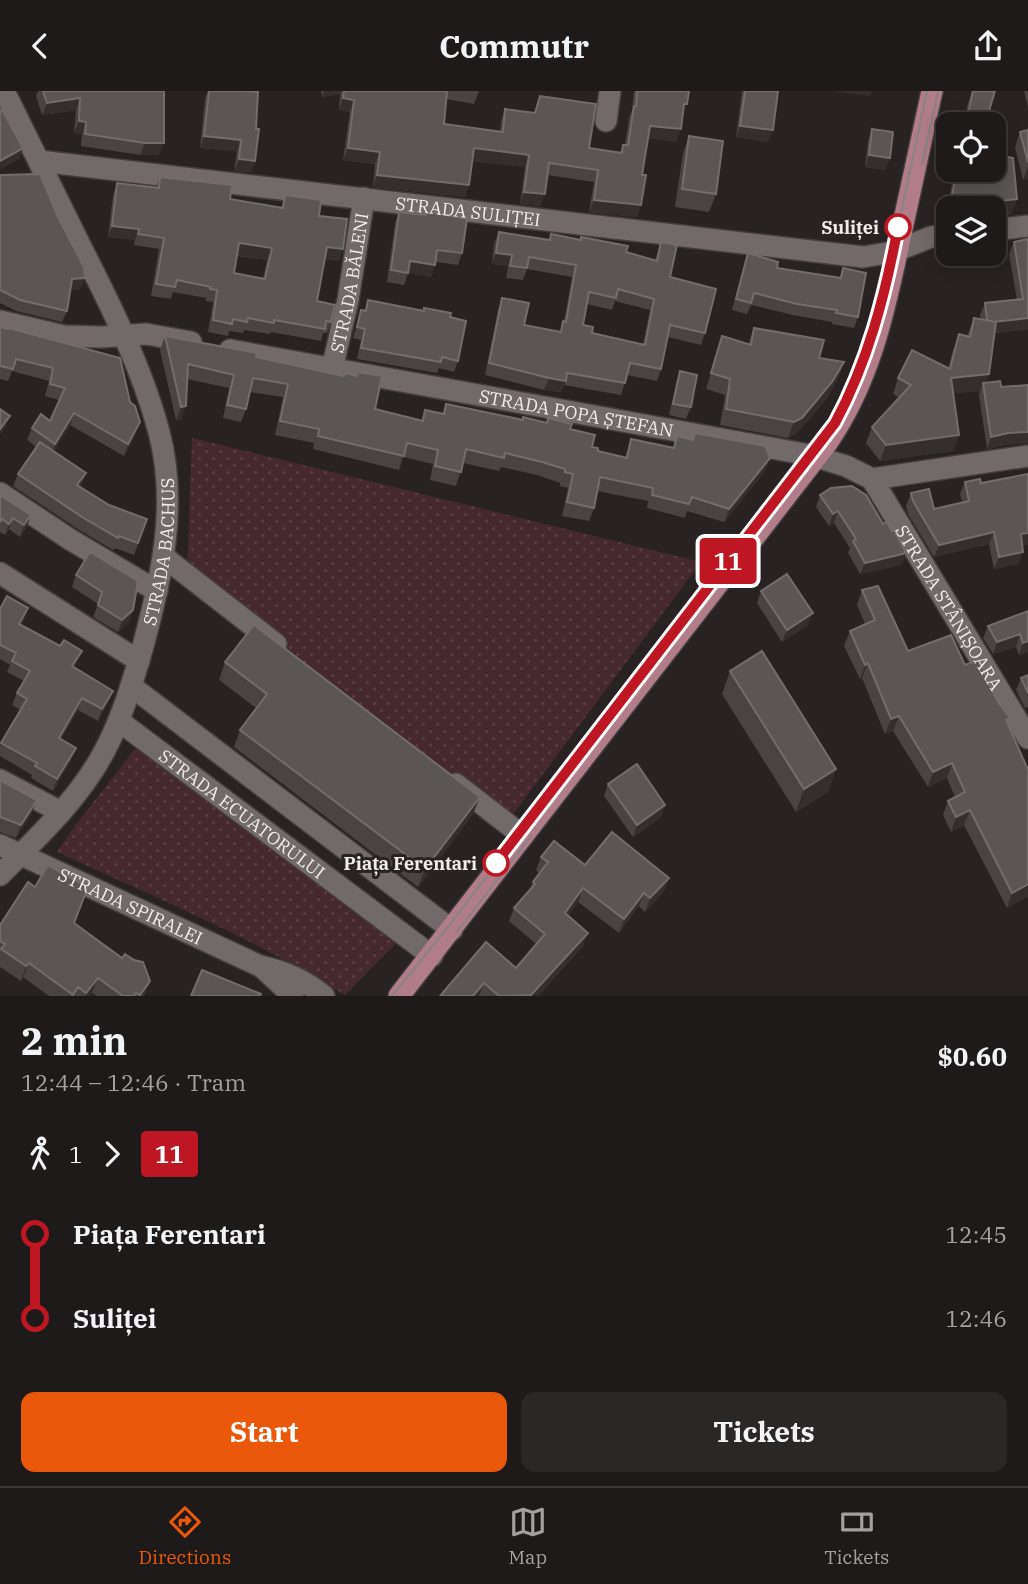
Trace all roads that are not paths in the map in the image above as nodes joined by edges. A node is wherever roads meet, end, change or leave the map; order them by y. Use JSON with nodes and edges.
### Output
{"nodes":[{"id":1,"x":4,"y":91,"type":"edge"},
{"id":2,"x":610,"y":91,"type":"edge"},
{"id":3,"x":932,"y":91,"type":"edge"},
{"id":4,"x":606,"y":121,"type":"dead end"},
{"id":5,"x":38,"y":161,"type":"junction"},
{"id":6,"x":364,"y":198,"type":"junction"},
{"id":7,"x":1028,"y":226,"type":"edge"},
{"id":8,"x":1006,"y":229,"type":"edge"},
{"id":9,"x":936,"y":236,"type":"edge"},
{"id":10,"x":898,"y":250,"type":"junction"},
{"id":11,"x":0,"y":321,"type":"edge"},
{"id":12,"x":122,"y":334,"type":"junction"},
{"id":13,"x":332,"y":369,"type":"junction"},
{"id":14,"x":816,"y":456,"type":"junction"},
{"id":15,"x":1028,"y":456,"type":"edge"},
{"id":16,"x":872,"y":479,"type":"junction"},
{"id":17,"x":0,"y":493,"type":"edge"},
{"id":18,"x":164,"y":557,"type":"junction"},
{"id":19,"x":0,"y":573,"type":"edge"},
{"id":20,"x":157,"y":591,"type":"junction"},
{"id":21,"x":296,"y":659,"type":"edge"},
{"id":22,"x":139,"y":661,"type":"junction"},
{"id":23,"x":131,"y":686,"type":"junction"},
{"id":24,"x":118,"y":721,"type":"junction"},
{"id":25,"x":1028,"y":738,"type":"edge"},
{"id":26,"x":438,"y":770,"type":"edge"},
{"id":27,"x":0,"y":780,"type":"edge"},
{"id":28,"x":61,"y":812,"type":"junction"},
{"id":29,"x":523,"y":836,"type":"junction"},
{"id":30,"x":0,"y":845,"type":"edge"},
{"id":31,"x":21,"y":854,"type":"junction"},
{"id":32,"x":0,"y":875,"type":"edge"},
{"id":33,"x":452,"y":930,"type":"junction"},
{"id":34,"x":432,"y":956,"type":"junction"},
{"id":35,"x":260,"y":966,"type":"junction"},
{"id":36,"x":293,"y":996,"type":"edge"},
{"id":37,"x":324,"y":996,"type":"edge"},
{"id":38,"x":399,"y":996,"type":"edge"}],
"edges":[{"from":1,"to":5,"type":"street","name":"STRADA BACHUS"},
{"from":2,"to":4,"type":"street"},
{"from":3,"to":10,"type":"main road"},
{"from":5,"to":6,"type":"street","name":"STRADA SULIȚEI"},
{"from":5,"to":12,"type":"street","name":"STRADA BACHUS"},
{"from":6,"to":10,"type":"street","name":"STRADA SULIȚEI"},
{"from":6,"to":13,"type":"street","name":"STRADA BĂLENI"},
{"from":7,"to":8,"type":"street"},
{"from":9,"to":10,"type":"street","name":"STRADA SULIȚEI"},
{"from":10,"to":14,"type":"main road"},
{"from":11,"to":12,"type":"street","name":"STRADA POPA ȘTEFAN"},
{"from":12,"to":13,"type":"street","name":"STRADA POPA ȘTEFAN"},
{"from":12,"to":18,"type":"street","name":"STRADA BACHUS"},
{"from":13,"to":14,"type":"street","name":"STRADA POPA ȘTEFAN"},
{"from":14,"to":16,"type":"street","name":"STRADA POPA ȘTEFAN"},
{"from":14,"to":29,"type":"main road"},
{"from":15,"to":16,"type":"street"},
{"from":16,"to":25,"type":"street","name":"STRADA STÂNIȘOARA"},
{"from":17,"to":20,"type":"street"},
{"from":18,"to":20,"type":"street","name":"STRADA BACHUS"},
{"from":18,"to":21,"type":"street"},
{"from":19,"to":22,"type":"street"},
{"from":20,"to":22,"type":"street","name":"STRADA BACHUS"},
{"from":22,"to":23,"type":"street","name":"STRADA BACHUS"},
{"from":23,"to":24,"type":"street","name":"STRADA BACHUS"},
{"from":23,"to":33,"type":"street"},
{"from":24,"to":28,"type":"street","name":"STRADA BACHUS"},
{"from":24,"to":34,"type":"street","name":"STRADA ECUATORULUI"},
{"from":26,"to":29,"type":"street"},
{"from":27,"to":28,"type":"street"},
{"from":28,"to":31,"type":"street","name":"STRADA BACHUS"},
{"from":29,"to":33,"type":"main road"},
{"from":30,"to":31,"type":"street","name":"STRADA SPIRALEI"},
{"from":31,"to":32,"type":"street","name":"STRADA BACHUS"},
{"from":31,"to":35,"type":"street","name":"STRADA SPIRALEI"},
{"from":33,"to":34,"type":"main road"},
{"from":34,"to":38,"type":"main road"},
{"from":35,"to":36,"type":"street","name":"STRADA SPIRALEI"},
{"from":35,"to":37,"type":"street","name":"STRADA SPIRALEI"}]}
